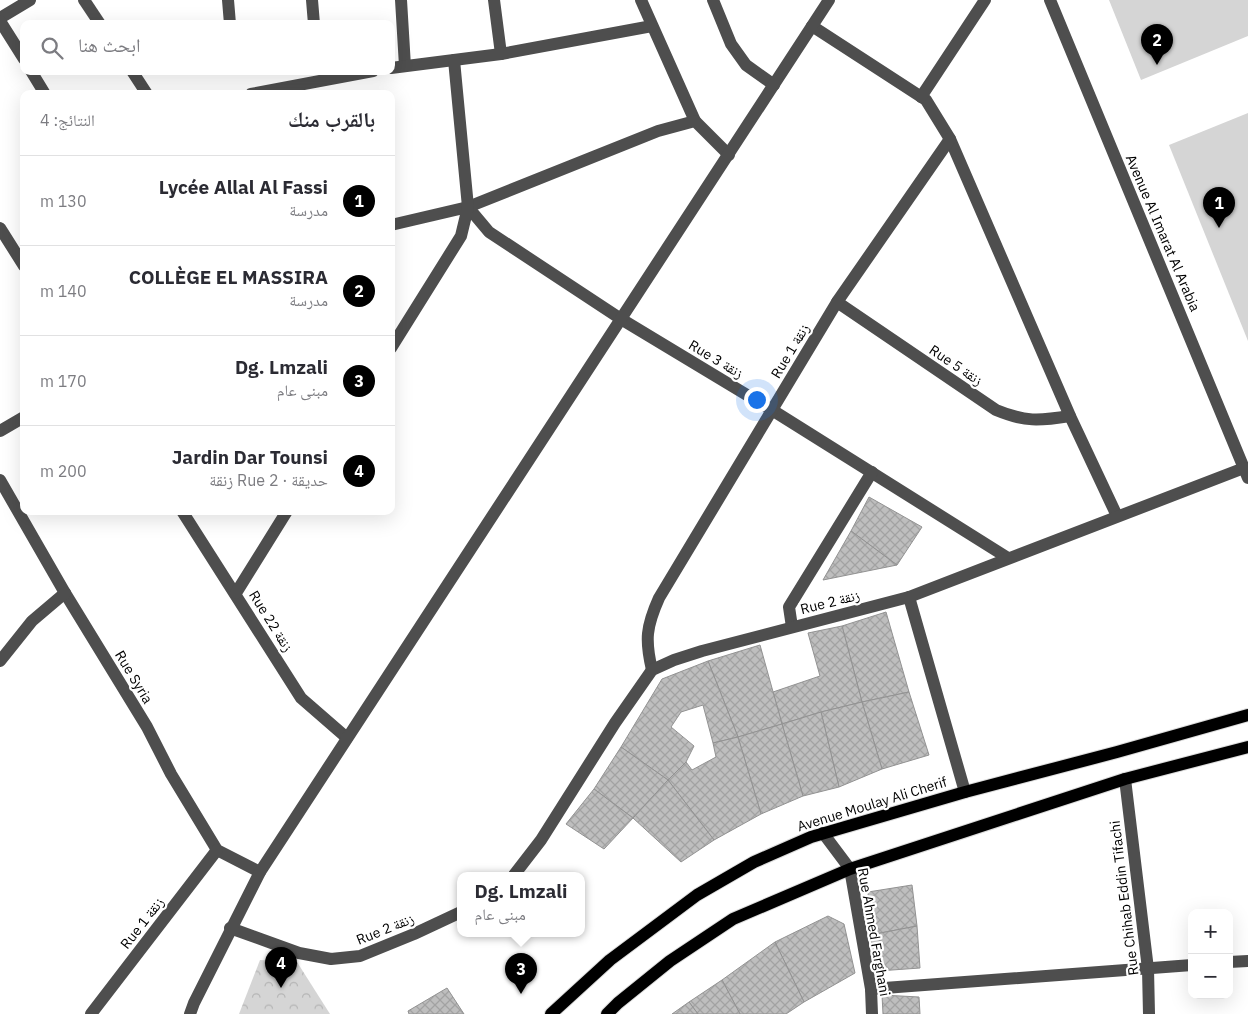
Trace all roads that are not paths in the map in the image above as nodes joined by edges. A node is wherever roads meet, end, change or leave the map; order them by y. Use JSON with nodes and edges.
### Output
{"nodes":[{"id":1,"x":30,"y":0,"type":"edge"},
{"id":2,"x":84,"y":0,"type":"edge"},
{"id":3,"x":228,"y":0,"type":"edge"},
{"id":4,"x":312,"y":0,"type":"edge"},
{"id":5,"x":401,"y":0,"type":"edge"},
{"id":6,"x":494,"y":0,"type":"edge"},
{"id":7,"x":641,"y":0,"type":"edge"},
{"id":8,"x":714,"y":0,"type":"edge"},
{"id":9,"x":829,"y":0,"type":"edge"},
{"id":10,"x":985,"y":0,"type":"edge"},
{"id":11,"x":1050,"y":0,"type":"edge"},
{"id":12,"x":0,"y":19,"type":"edge"},
{"id":13,"x":97,"y":20,"type":"edge"},
{"id":14,"x":230,"y":20,"type":"edge"},
{"id":15,"x":314,"y":20,"type":"edge"},
{"id":16,"x":652,"y":26,"type":"junction"},
{"id":17,"x":812,"y":26,"type":"junction"},
{"id":18,"x":20,"y":52,"type":"edge"},
{"id":19,"x":501,"y":54,"type":"junction"},
{"id":20,"x":454,"y":60,"type":"junction"},
{"id":21,"x":405,"y":66,"type":"junction"},
{"id":22,"x":395,"y":67,"type":"edge"},
{"id":23,"x":34,"y":75,"type":"edge"},
{"id":24,"x":135,"y":75,"type":"edge"},
{"id":25,"x":316,"y":76,"type":"edge"},
{"id":26,"x":774,"y":85,"type":"junction"},
{"id":27,"x":44,"y":90,"type":"edge"},
{"id":28,"x":144,"y":90,"type":"edge"},
{"id":29,"x":265,"y":90,"type":"edge"},
{"id":30,"x":921,"y":97,"type":"junction"},
{"id":31,"x":695,"y":121,"type":"junction"},
{"id":32,"x":950,"y":139,"type":"junction"},
{"id":33,"x":729,"y":155,"type":"junction"},
{"id":34,"x":468,"y":207,"type":"junction"},
{"id":35,"x":395,"y":224,"type":"edge"},
{"id":36,"x":0,"y":228,"type":"edge"},
{"id":37,"x":20,"y":260,"type":"edge"},
{"id":38,"x":837,"y":302,"type":"junction"},
{"id":39,"x":621,"y":319,"type":"junction"},
{"id":40,"x":396,"y":330,"type":"edge"},
{"id":41,"x":772,"y":410,"type":"junction"},
{"id":42,"x":1070,"y":416,"type":"junction"},
{"id":43,"x":20,"y":419,"type":"edge"},
{"id":44,"x":0,"y":431,"type":"edge"},
{"id":45,"x":872,"y":472,"type":"junction"},
{"id":46,"x":1246,"y":473,"type":"edge"},
{"id":47,"x":0,"y":480,"type":"edge"},
{"id":48,"x":20,"y":515,"type":"edge"},
{"id":49,"x":20,"y":515,"type":"edge"},
{"id":50,"x":185,"y":515,"type":"edge"},
{"id":51,"x":285,"y":515,"type":"edge"},
{"id":52,"x":1117,"y":516,"type":"junction"},
{"id":53,"x":1008,"y":558,"type":"junction"},
{"id":54,"x":65,"y":593,"type":"junction"},
{"id":55,"x":236,"y":593,"type":"junction"},
{"id":56,"x":909,"y":597,"type":"junction"},
{"id":57,"x":792,"y":627,"type":"junction"},
{"id":58,"x":0,"y":661,"type":"edge"},
{"id":59,"x":652,"y":670,"type":"junction"},
{"id":60,"x":1248,"y":715,"type":"edge"},
{"id":61,"x":347,"y":738,"type":"junction"},
{"id":62,"x":1248,"y":747,"type":"edge"},
{"id":63,"x":1125,"y":779,"type":"junction"},
{"id":64,"x":965,"y":792,"type":"junction"},
{"id":65,"x":824,"y":833,"type":"junction"},
{"id":66,"x":217,"y":850,"type":"junction"},
{"id":67,"x":850,"y":869,"type":"junction"},
{"id":68,"x":260,"y":872,"type":"junction"},
{"id":69,"x":516,"y":872,"type":"edge"},
{"id":70,"x":457,"y":914,"type":"edge"},
{"id":71,"x":230,"y":928,"type":"junction"},
{"id":72,"x":1248,"y":961,"type":"edge"},
{"id":73,"x":1233,"y":962,"type":"edge"},
{"id":74,"x":1188,"y":965,"type":"edge"},
{"id":75,"x":1148,"y":969,"type":"junction"},
{"id":76,"x":871,"y":989,"type":"junction"},
{"id":77,"x":91,"y":1014,"type":"edge"},
{"id":78,"x":190,"y":1014,"type":"edge"},
{"id":79,"x":550,"y":1014,"type":"edge"},
{"id":80,"x":607,"y":1014,"type":"edge"},
{"id":81,"x":872,"y":1014,"type":"edge"},
{"id":82,"x":1149,"y":1014,"type":"edge"}],
"edges":[{"from":1,"to":12,"type":"street"},
{"from":2,"to":13,"type":"street"},
{"from":3,"to":14,"type":"street"},
{"from":4,"to":15,"type":"street"},
{"from":5,"to":21,"type":"street"},
{"from":6,"to":19,"type":"street"},
{"from":7,"to":16,"type":"street"},
{"from":8,"to":26,"type":"street"},
{"from":9,"to":17,"type":"street"},
{"from":10,"to":30,"type":"street"},
{"from":11,"to":46,"type":"street","name":"Avenue Al Imarat Al Arabia"},
{"from":12,"to":18,"type":"street"},
{"from":16,"to":19,"type":"street"},
{"from":16,"to":31,"type":"street"},
{"from":17,"to":26,"type":"street"},
{"from":17,"to":30,"type":"street"},
{"from":19,"to":20,"type":"street"},
{"from":20,"to":21,"type":"street"},
{"from":20,"to":34,"type":"street"},
{"from":21,"to":22,"type":"street"},
{"from":23,"to":27,"type":"street"},
{"from":24,"to":28,"type":"street"},
{"from":25,"to":29,"type":"street"},
{"from":26,"to":33,"type":"street"},
{"from":30,"to":32,"type":"street"},
{"from":31,"to":33,"type":"street"},
{"from":31,"to":34,"type":"street"},
{"from":32,"to":38,"type":"street","name":"Rue 1 زنقة"},
{"from":32,"to":42,"type":"street"},
{"from":33,"to":39,"type":"street"},
{"from":34,"to":35,"type":"street"},
{"from":34,"to":39,"type":"street","name":"Rue 3 زنقة"},
{"from":34,"to":40,"type":"street"},
{"from":36,"to":37,"type":"street"},
{"from":38,"to":41,"type":"street","name":"Rue 1 زنقة"},
{"from":38,"to":42,"type":"street","name":"Rue 5 زنقة"},
{"from":39,"to":41,"type":"street","name":"Rue 3 زنقة"},
{"from":39,"to":61,"type":"street"},
{"from":41,"to":45,"type":"street","name":"Rue 3 زنقة"},
{"from":41,"to":59,"type":"street","name":"Rue 1 زنقة"},
{"from":42,"to":52,"type":"street"},
{"from":43,"to":44,"type":"street"},
{"from":45,"to":53,"type":"street","name":"Rue 3 زنقة"},
{"from":45,"to":57,"type":"street"},
{"from":46,"to":52,"type":"street","name":"Rue 2 زنقة"},
{"from":47,"to":49,"type":"street","name":"Rue Syria"},
{"from":48,"to":54,"type":"street","name":"Rue Syria"},
{"from":50,"to":55,"type":"street","name":"Rue 22 زنقة"},
{"from":51,"to":55,"type":"street"},
{"from":52,"to":53,"type":"street","name":"Rue 2 زنقة"},
{"from":53,"to":56,"type":"street","name":"Rue 2 زنقة"},
{"from":54,"to":58,"type":"street"},
{"from":54,"to":66,"type":"street","name":"Rue Syria"},
{"from":55,"to":61,"type":"street","name":"Rue 22 زنقة"},
{"from":56,"to":57,"type":"street","name":"Rue 2 زنقة"},
{"from":56,"to":64,"type":"street"},
{"from":57,"to":59,"type":"street","name":"Rue 2 زنقة"},
{"from":59,"to":69,"type":"street"},
{"from":60,"to":64,"type":"main road","name":"Avenue Moulay Ali Cherif"},
{"from":61,"to":68,"type":"street"},
{"from":62,"to":63,"type":"main road"},
{"from":63,"to":67,"type":"main road"},
{"from":63,"to":75,"type":"street","name":"Rue Chihab Eddin Tifachi"},
{"from":64,"to":65,"type":"main road","name":"Avenue Moulay Ali Cherif"},
{"from":65,"to":67,"type":"street","name":"Rue Ahmed Farghani"},
{"from":65,"to":79,"type":"main road","name":"Avenue Moulay Ali Cherif"},
{"from":66,"to":68,"type":"street"},
{"from":66,"to":77,"type":"street","name":"Rue 1 زنقة"},
{"from":67,"to":76,"type":"street","name":"Rue Ahmed Farghani"},
{"from":67,"to":80,"type":"main road"},
{"from":68,"to":71,"type":"street"},
{"from":70,"to":71,"type":"street","name":"Rue 2 زنقة"},
{"from":71,"to":78,"type":"street"},
{"from":72,"to":73,"type":"street"},
{"from":74,"to":75,"type":"street"},
{"from":75,"to":76,"type":"street"},
{"from":75,"to":82,"type":"street","name":"Rue Chihab Eddin Tifachi"},
{"from":76,"to":81,"type":"street","name":"Rue Ahmed Farghani"}]}
